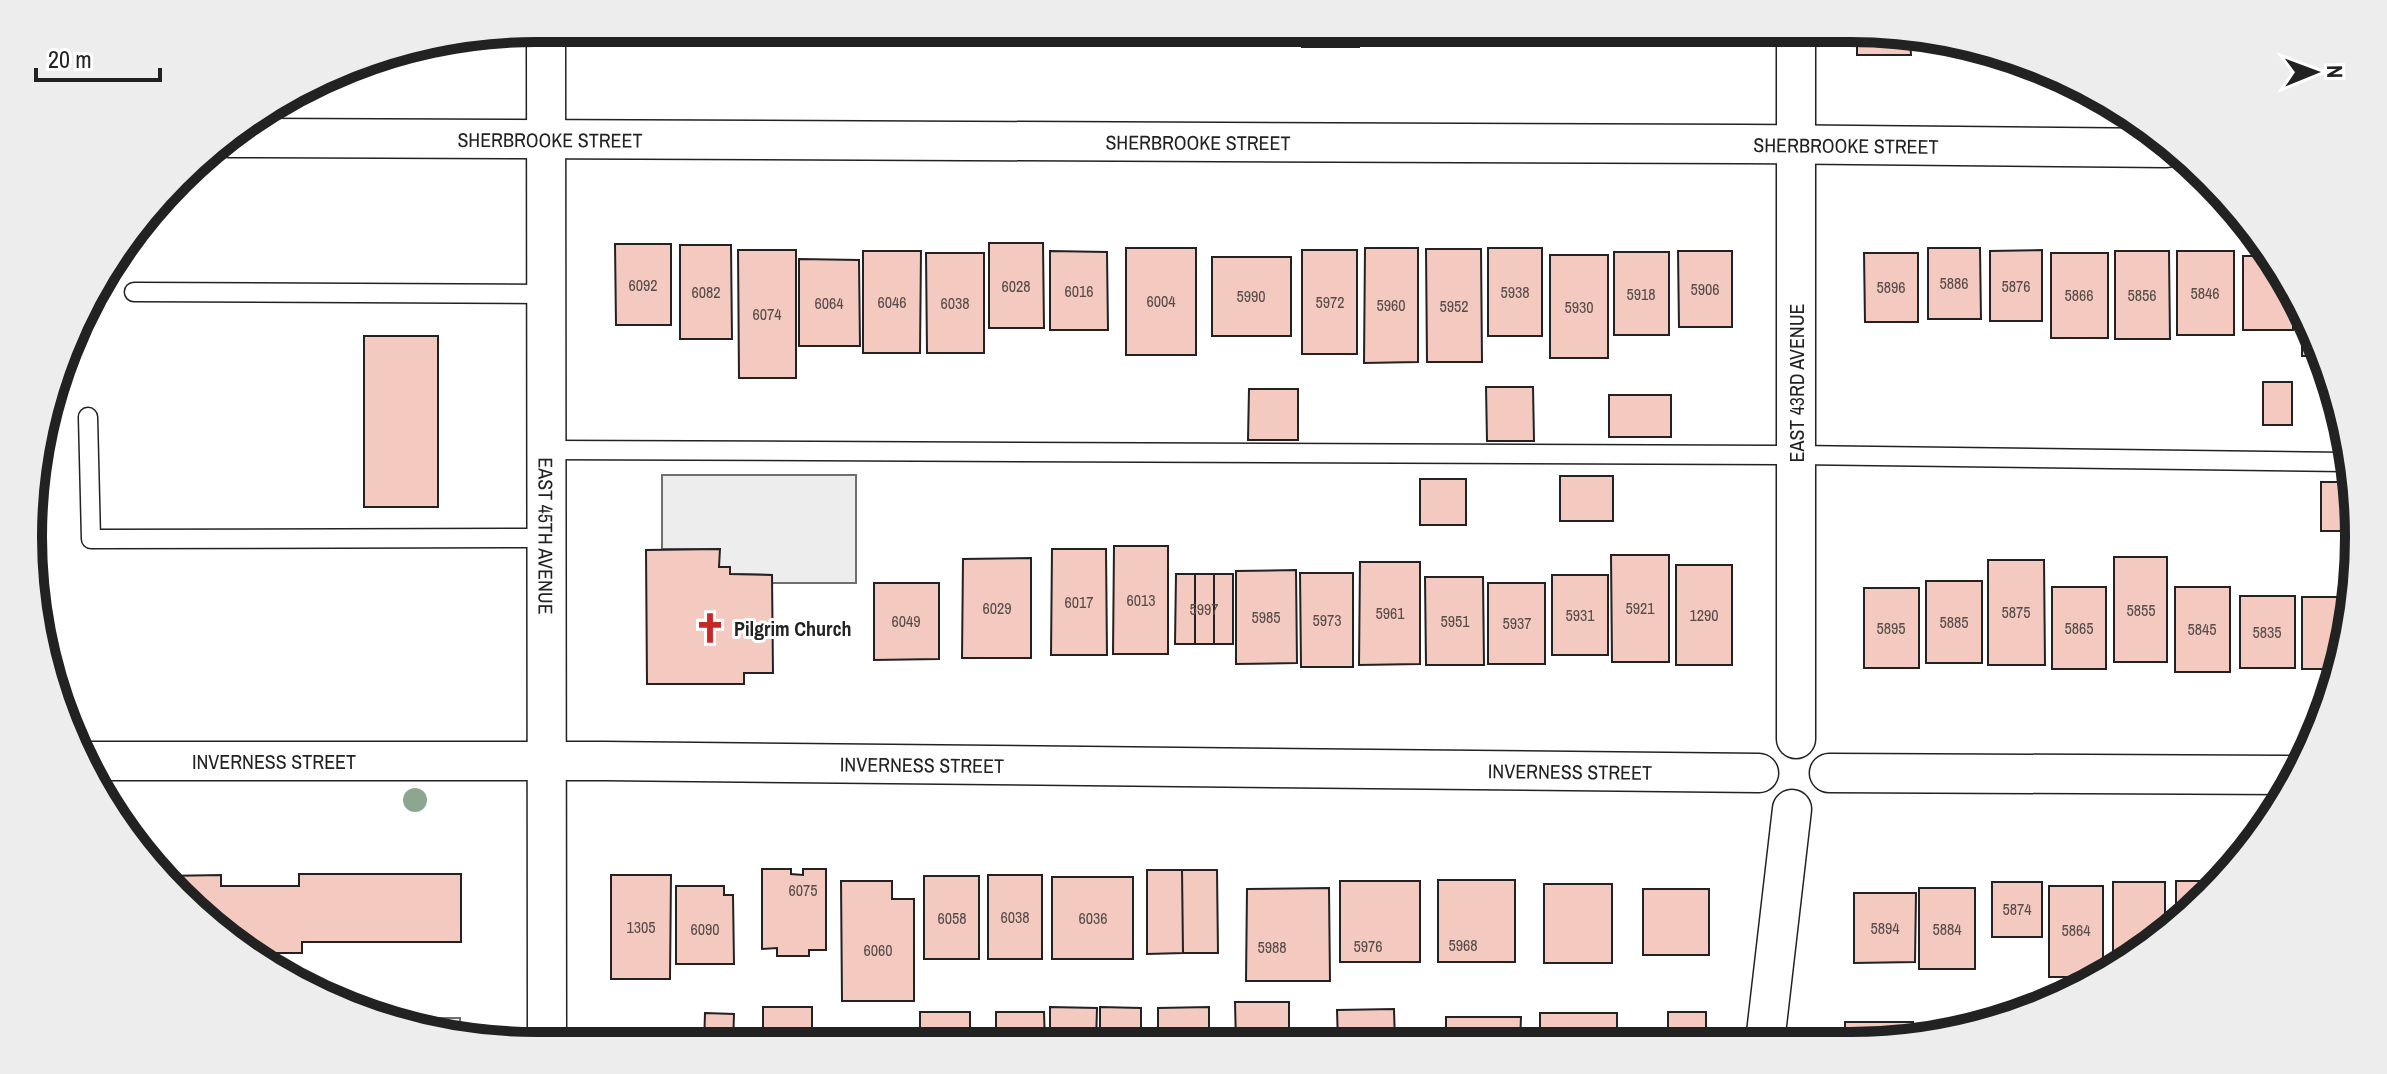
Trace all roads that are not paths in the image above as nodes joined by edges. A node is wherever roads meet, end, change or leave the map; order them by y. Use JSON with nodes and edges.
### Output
{"nodes":[{"id":1,"x":546,"y":42,"type":"edge"},
{"id":2,"x":1796,"y":42,"type":"edge"},
{"id":3,"x":244,"y":138,"type":"edge"},
{"id":4,"x":546,"y":139,"type":"junction"},
{"id":5,"x":1797,"y":144,"type":"junction"},
{"id":6,"x":2156,"y":148,"type":"edge"},
{"id":7,"x":134,"y":292,"type":"dead end"},
{"id":8,"x":546,"y":294,"type":"junction"},
{"id":9,"x":88,"y":417,"type":"dead end"},
{"id":10,"x":547,"y":450,"type":"junction"},
{"id":11,"x":1795,"y":455,"type":"junction"},
{"id":12,"x":2339,"y":462,"type":"edge"},
{"id":13,"x":546,"y":538,"type":"junction"},
{"id":14,"x":1796,"y":739,"type":"junction"},
{"id":15,"x":96,"y":761,"type":"edge"},
{"id":16,"x":547,"y":762,"type":"junction"},
{"id":17,"x":1759,"y":773,"type":"junction"},
{"id":18,"x":1829,"y":773,"type":"junction"},
{"id":19,"x":2284,"y":775,"type":"edge"},
{"id":20,"x":1792,"y":809,"type":"junction"},
{"id":21,"x":547,"y":1032,"type":"edge"},
{"id":22,"x":1766,"y":1032,"type":"edge"}],
"edges":[{"from":1,"to":4,"type":"street","name":"EAST 45TH AVENUE"},
{"from":2,"to":5,"type":"street","name":"EAST 43RD AVENUE"},
{"from":3,"to":4,"type":"street","name":"SHERBROOKE STREET"},
{"from":4,"to":5,"type":"street","name":"SHERBROOKE STREET"},
{"from":4,"to":8,"type":"street","name":"EAST 45TH AVENUE"},
{"from":5,"to":6,"type":"street","name":"SHERBROOKE STREET"},
{"from":5,"to":11,"type":"street","name":"EAST 43RD AVENUE"},
{"from":7,"to":8,"type":"lane"},
{"from":8,"to":10,"type":"street","name":"EAST 45TH AVENUE"},
{"from":9,"to":13,"type":"lane"},
{"from":10,"to":11,"type":"lane"},
{"from":10,"to":13,"type":"street","name":"EAST 45TH AVENUE"},
{"from":11,"to":12,"type":"lane"},
{"from":11,"to":14,"type":"street","name":"EAST 43RD AVENUE"},
{"from":13,"to":16,"type":"street","name":"EAST 45TH AVENUE"},
{"from":14,"to":17,"type":"street"},
{"from":14,"to":18,"type":"street"},
{"from":15,"to":16,"type":"street","name":"INVERNESS STREET"},
{"from":16,"to":17,"type":"street","name":"INVERNESS STREET"},
{"from":16,"to":21,"type":"street","name":"EAST 45TH AVENUE"},
{"from":17,"to":20,"type":"street"},
{"from":18,"to":19,"type":"street"},
{"from":18,"to":20,"type":"street"},
{"from":20,"to":22,"type":"street"}]}
